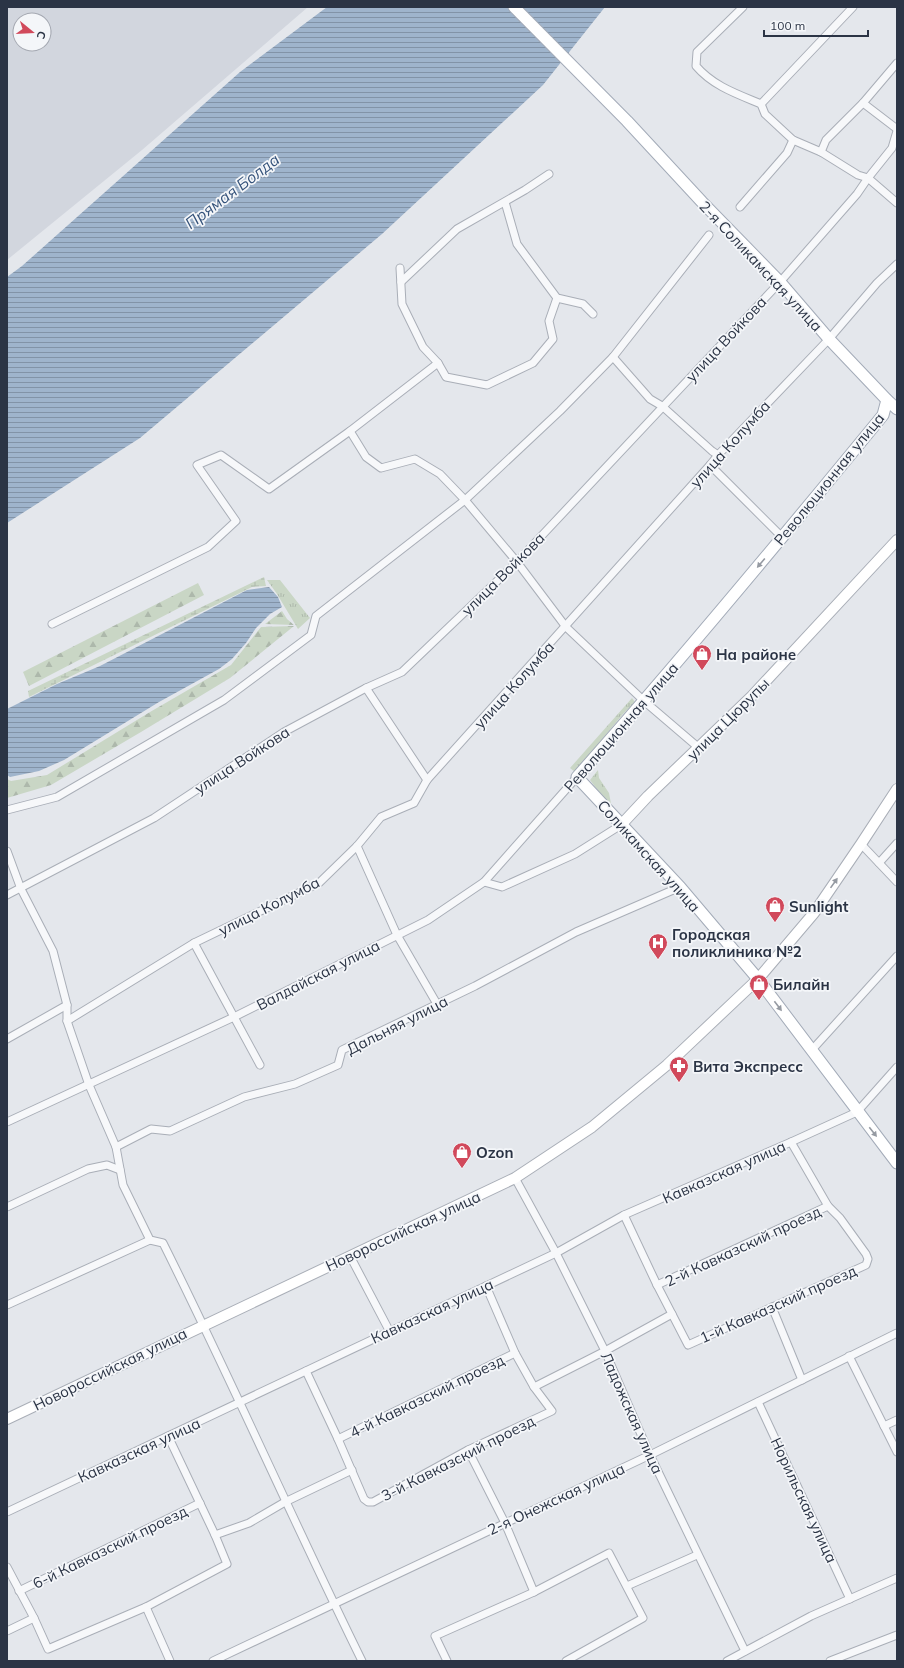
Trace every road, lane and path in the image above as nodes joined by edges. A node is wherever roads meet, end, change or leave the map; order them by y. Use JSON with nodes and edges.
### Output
{"nodes":[{"id":1,"x":514,"y":7,"type":"edge"},
{"id":2,"x":743,"y":7,"type":"edge"},
{"id":3,"x":853,"y":7,"type":"edge"},
{"id":4,"x":897,"y":63,"type":"edge"},
{"id":5,"x":863,"y":103,"type":"junction"},
{"id":6,"x":760,"y":104,"type":"junction"},
{"id":7,"x":897,"y":130,"type":"edge"},
{"id":8,"x":794,"y":140,"type":"junction"},
{"id":9,"x":895,"y":148,"type":"edge"},
{"id":10,"x":820,"y":152,"type":"junction"},
{"id":11,"x":549,"y":174,"type":"dead end"},
{"id":12,"x":868,"y":178,"type":"junction"},
{"id":13,"x":504,"y":202,"type":"junction"},
{"id":14,"x":897,"y":203,"type":"edge"},
{"id":15,"x":740,"y":207,"type":"dead end"},
{"id":16,"x":709,"y":235,"type":"dead end"},
{"id":17,"x":897,"y":264,"type":"edge"},
{"id":18,"x":400,"y":268,"type":"dead end"},
{"id":19,"x":401,"y":282,"type":"junction"},
{"id":20,"x":780,"y":282,"type":"junction"},
{"id":21,"x":557,"y":298,"type":"junction"},
{"id":22,"x":593,"y":314,"type":"dead end"},
{"id":23,"x":829,"y":339,"type":"junction"},
{"id":24,"x":613,"y":357,"type":"junction"},
{"id":25,"x":438,"y":363,"type":"junction"},
{"id":26,"x":887,"y":400,"type":"junction"},
{"id":27,"x":662,"y":406,"type":"junction"},
{"id":28,"x":897,"y":409,"type":"edge"},
{"id":29,"x":350,"y":431,"type":"junction"},
{"id":30,"x":718,"y":455,"type":"junction"},
{"id":31,"x":710,"y":465,"type":"junction"},
{"id":32,"x":464,"y":500,"type":"junction"},
{"id":33,"x":782,"y":537,"type":"junction"},
{"id":34,"x":897,"y":540,"type":"edge"},
{"id":35,"x":517,"y":562,"type":"junction"},
{"id":36,"x":52,"y":624,"type":"dead end"},
{"id":37,"x":566,"y":628,"type":"junction"},
{"id":38,"x":366,"y":688,"type":"junction"},
{"id":39,"x":644,"y":701,"type":"junction"},
{"id":40,"x":699,"y":748,"type":"junction"},
{"id":41,"x":577,"y":776,"type":"junction"},
{"id":42,"x":427,"y":780,"type":"junction"},
{"id":43,"x":897,"y":789,"type":"edge"},
{"id":44,"x":7,"y":810,"type":"edge"},
{"id":45,"x":621,"y":825,"type":"junction"},
{"id":46,"x":897,"y":843,"type":"edge"},
{"id":47,"x":861,"y":844,"type":"junction"},
{"id":48,"x":357,"y":846,"type":"junction"},
{"id":49,"x":7,"y":851,"type":"edge"},
{"id":50,"x":879,"y":863,"type":"junction"},
{"id":51,"x":484,"y":882,"type":"junction"},
{"id":52,"x":897,"y":882,"type":"edge"},
{"id":53,"x":680,"y":886,"type":"junction"},
{"id":54,"x":21,"y":889,"type":"junction"},
{"id":55,"x":7,"y":895,"type":"edge"},
{"id":56,"x":397,"y":935,"type":"junction"},
{"id":57,"x":194,"y":943,"type":"junction"},
{"id":58,"x":897,"y":956,"type":"edge"},
{"id":59,"x":758,"y":979,"type":"junction"},
{"id":60,"x":436,"y":1004,"type":"junction"},
{"id":61,"x":67,"y":1005,"type":"junction"},
{"id":62,"x":234,"y":1017,"type":"junction"},
{"id":63,"x":67,"y":1021,"type":"junction"},
{"id":64,"x":7,"y":1039,"type":"edge"},
{"id":65,"x":811,"y":1051,"type":"junction"},
{"id":66,"x":260,"y":1065,"type":"dead end"},
{"id":67,"x":897,"y":1067,"type":"edge"},
{"id":68,"x":89,"y":1085,"type":"junction"},
{"id":69,"x":857,"y":1112,"type":"junction"},
{"id":70,"x":7,"y":1122,"type":"edge"},
{"id":71,"x":791,"y":1142,"type":"junction"},
{"id":72,"x":116,"y":1147,"type":"junction"},
{"id":73,"x":897,"y":1163,"type":"edge"},
{"id":74,"x":120,"y":1170,"type":"junction"},
{"id":75,"x":515,"y":1178,"type":"junction"},
{"id":76,"x":828,"y":1206,"type":"junction"},
{"id":77,"x":7,"y":1207,"type":"edge"},
{"id":78,"x":624,"y":1215,"type":"junction"},
{"id":79,"x":150,"y":1240,"type":"junction"},
{"id":80,"x":556,"y":1253,"type":"junction"},
{"id":81,"x":350,"y":1256,"type":"junction"},
{"id":82,"x":657,"y":1285,"type":"junction"},
{"id":83,"x":486,"y":1286,"type":"junction"},
{"id":84,"x":7,"y":1305,"type":"edge"},
{"id":85,"x":772,"y":1307,"type":"junction"},
{"id":86,"x":672,"y":1314,"type":"junction"},
{"id":87,"x":204,"y":1325,"type":"junction"},
{"id":88,"x":390,"y":1332,"type":"junction"},
{"id":89,"x":897,"y":1333,"type":"edge"},
{"id":90,"x":605,"y":1351,"type":"junction"},
{"id":91,"x":515,"y":1353,"type":"junction"},
{"id":92,"x":849,"y":1356,"type":"junction"},
{"id":93,"x":306,"y":1371,"type":"junction"},
{"id":94,"x":802,"y":1380,"type":"junction"},
{"id":95,"x":534,"y":1387,"type":"junction"},
{"id":96,"x":240,"y":1402,"type":"junction"},
{"id":97,"x":758,"y":1402,"type":"junction"},
{"id":98,"x":7,"y":1419,"type":"edge"},
{"id":99,"x":897,"y":1420,"type":"edge"},
{"id":100,"x":884,"y":1426,"type":"junction"},
{"id":101,"x":168,"y":1436,"type":"junction"},
{"id":102,"x":338,"y":1439,"type":"junction"},
{"id":103,"x":468,"y":1450,"type":"junction"},
{"id":104,"x":897,"y":1452,"type":"edge"},
{"id":105,"x":650,"y":1455,"type":"junction"},
{"id":106,"x":352,"y":1470,"type":"junction"},
{"id":107,"x":285,"y":1502,"type":"junction"},
{"id":108,"x":200,"y":1503,"type":"junction"},
{"id":109,"x":7,"y":1512,"type":"edge"},
{"id":110,"x":505,"y":1523,"type":"junction"},
{"id":111,"x":215,"y":1535,"type":"junction"},
{"id":112,"x":697,"y":1555,"type":"junction"},
{"id":113,"x":7,"y":1567,"type":"edge"},
{"id":114,"x":897,"y":1578,"type":"edge"},
{"id":115,"x":627,"y":1586,"type":"junction"},
{"id":116,"x":19,"y":1591,"type":"junction"},
{"id":117,"x":534,"y":1592,"type":"junction"},
{"id":118,"x":850,"y":1599,"type":"junction"},
{"id":119,"x":334,"y":1604,"type":"junction"},
{"id":120,"x":146,"y":1607,"type":"junction"},
{"id":121,"x":34,"y":1618,"type":"junction"},
{"id":122,"x":7,"y":1632,"type":"edge"},
{"id":123,"x":897,"y":1635,"type":"edge"},
{"id":124,"x":745,"y":1651,"type":"junction"},
{"id":125,"x":170,"y":1661,"type":"edge"},
{"id":126,"x":213,"y":1661,"type":"edge"},
{"id":127,"x":362,"y":1661,"type":"edge"},
{"id":128,"x":447,"y":1661,"type":"edge"},
{"id":129,"x":566,"y":1661,"type":"edge"},
{"id":130,"x":727,"y":1661,"type":"edge"},
{"id":131,"x":830,"y":1661,"type":"edge"}],
"edges":[{"from":1,"to":20,"type":"main road","name":"2-я Соликамская улица"},
{"from":2,"to":6,"type":"street"},
{"from":3,"to":6,"type":"street"},
{"from":4,"to":5,"type":"street"},
{"from":5,"to":7,"type":"street"},
{"from":5,"to":10,"type":"street"},
{"from":6,"to":8,"type":"street"},
{"from":7,"to":9,"type":"street","name":"улица Войкова"},
{"from":8,"to":10,"type":"street"},
{"from":8,"to":15,"type":"street"},
{"from":9,"to":12,"type":"street","name":"улица Войкова"},
{"from":10,"to":12,"type":"street"},
{"from":11,"to":13,"type":"street"},
{"from":12,"to":14,"type":"street"},
{"from":12,"to":20,"type":"street","name":"улица Войкова"},
{"from":13,"to":19,"type":"street"},
{"from":13,"to":21,"type":"street"},
{"from":16,"to":24,"type":"street"},
{"from":17,"to":23,"type":"street","name":"улица Колумба"},
{"from":18,"to":19,"type":"street"},
{"from":19,"to":25,"type":"street"},
{"from":20,"to":23,"type":"main road","name":"2-я Соликамская улица"},
{"from":20,"to":27,"type":"street","name":"улица Войкова"},
{"from":21,"to":22,"type":"street"},
{"from":21,"to":25,"type":"street"},
{"from":23,"to":26,"type":"main road","name":"2-я Соликамская улица"},
{"from":23,"to":30,"type":"street","name":"улица Колумба"},
{"from":24,"to":27,"type":"street"},
{"from":24,"to":32,"type":"street"},
{"from":25,"to":29,"type":"street"},
{"from":26,"to":28,"type":"main road","name":"2-я Соликамская улица"},
{"from":26,"to":33,"type":"main road","name":"Революционная улица"},
{"from":27,"to":30,"type":"street"},
{"from":27,"to":35,"type":"street","name":"улица Войкова"},
{"from":29,"to":32,"type":"street"},
{"from":29,"to":36,"type":"street"},
{"from":30,"to":31,"type":"street","name":"улица Колумба"},
{"from":31,"to":33,"type":"street"},
{"from":31,"to":37,"type":"street","name":"улица Колумба"},
{"from":32,"to":35,"type":"street"},
{"from":32,"to":44,"type":"street"},
{"from":33,"to":39,"type":"main road","name":"Революционная улица","one_way":true},
{"from":34,"to":40,"type":"street","name":"улица Цюрупы"},
{"from":35,"to":37,"type":"street"},
{"from":35,"to":38,"type":"street","name":"улица Войкова"},
{"from":37,"to":39,"type":"street"},
{"from":37,"to":42,"type":"street","name":"улица Колумба"},
{"from":38,"to":42,"type":"street"},
{"from":38,"to":54,"type":"street","name":"улица Войкова"},
{"from":39,"to":40,"type":"street"},
{"from":39,"to":41,"type":"main road","name":"Революционная улица"},
{"from":40,"to":45,"type":"street","name":"улица Цюрупы"},
{"from":41,"to":45,"type":"main road","name":"Соликамская улица"},
{"from":41,"to":51,"type":"street","name":"Революционная улица"},
{"from":42,"to":48,"type":"street","name":"улица Колумба"},
{"from":43,"to":47,"type":"street","name":"Новороссийская улица"},
{"from":45,"to":51,"type":"street"},
{"from":45,"to":53,"type":"main road","name":"Соликамская улица"},
{"from":46,"to":50,"type":"street"},
{"from":47,"to":50,"type":"street"},
{"from":59,"to":47,"type":"street","name":"Новороссийская улица","one_way":true},
{"from":48,"to":56,"type":"street"},
{"from":48,"to":57,"type":"street","name":"улица Колумба"},
{"from":49,"to":54,"type":"street"},
{"from":50,"to":52,"type":"street"},
{"from":51,"to":56,"type":"street","name":"Валдайская улица"},
{"from":53,"to":59,"type":"main road","name":"Соликамская улица"},
{"from":53,"to":60,"type":"street","name":"Дальняя улица"},
{"from":54,"to":55,"type":"street","name":"улица Войкова"},
{"from":54,"to":61,"type":"street"},
{"from":56,"to":60,"type":"street"},
{"from":56,"to":62,"type":"street","name":"Валдайская улица"},
{"from":57,"to":62,"type":"street"},
{"from":57,"to":63,"type":"street","name":"улица Колумба"},
{"from":58,"to":65,"type":"street"},
{"from":59,"to":65,"type":"main road","name":"Соликамская улица","one_way":true},
{"from":59,"to":75,"type":"street","name":"Новороссийская улица"},
{"from":60,"to":72,"type":"street","name":"Дальняя улица"},
{"from":61,"to":63,"type":"street"},
{"from":61,"to":64,"type":"street"},
{"from":62,"to":66,"type":"street"},
{"from":62,"to":68,"type":"street","name":"Валдайская улица"},
{"from":63,"to":68,"type":"street"},
{"from":65,"to":69,"type":"main road","name":"Соликамская улица"},
{"from":67,"to":69,"type":"street"},
{"from":68,"to":70,"type":"street","name":"Валдайская улица"},
{"from":68,"to":72,"type":"street"},
{"from":69,"to":71,"type":"street","name":"Кавказская улица"},
{"from":69,"to":73,"type":"main road","name":"Соликамская улица","one_way":true},
{"from":71,"to":76,"type":"street","name":"1-й Кавказский проезд"},
{"from":71,"to":78,"type":"street","name":"Кавказская улица"},
{"from":72,"to":74,"type":"street"},
{"from":74,"to":77,"type":"street"},
{"from":74,"to":79,"type":"street"},
{"from":75,"to":80,"type":"street","name":"Ладожская улица"},
{"from":75,"to":81,"type":"street","name":"Новороссийская улица"},
{"from":76,"to":82,"type":"street","name":"2-й Кавказский проезд"},
{"from":76,"to":85,"type":"street","name":"1-й Кавказский проезд"},
{"from":78,"to":80,"type":"street","name":"Кавказская улица"},
{"from":78,"to":82,"type":"street","name":"1-й Кавказский проезд"},
{"from":79,"to":84,"type":"street"},
{"from":79,"to":87,"type":"street"},
{"from":80,"to":83,"type":"street","name":"Кавказская улица"},
{"from":80,"to":90,"type":"street","name":"Ладожская улица"},
{"from":81,"to":87,"type":"street","name":"Новороссийская улица"},
{"from":81,"to":88,"type":"street"},
{"from":82,"to":86,"type":"street","name":"1-й Кавказский проезд"},
{"from":83,"to":88,"type":"street","name":"Кавказская улица"},
{"from":83,"to":91,"type":"street","name":"3-й Кавказский проезд"},
{"from":85,"to":86,"type":"street","name":"1-й Кавказский проезд"},
{"from":85,"to":94,"type":"street"},
{"from":86,"to":90,"type":"street"},
{"from":87,"to":96,"type":"street"},
{"from":87,"to":98,"type":"street","name":"Новороссийская улица"},
{"from":88,"to":93,"type":"street","name":"Кавказская улица"},
{"from":89,"to":92,"type":"street","name":"2-я Онежская улица"},
{"from":90,"to":95,"type":"street"},
{"from":90,"to":105,"type":"street","name":"Ладожская улица"},
{"from":91,"to":95,"type":"street","name":"3-й Кавказский проезд"},
{"from":91,"to":102,"type":"street","name":"4-й Кавказский проезд"},
{"from":92,"to":94,"type":"street","name":"2-я Онежская улица"},
{"from":92,"to":100,"type":"street"},
{"from":93,"to":96,"type":"street","name":"Кавказская улица"},
{"from":93,"to":102,"type":"street","name":"3-й Кавказский проезд"},
{"from":94,"to":97,"type":"street","name":"2-я Онежская улица"},
{"from":95,"to":103,"type":"street","name":"3-й Кавказский проезд"},
{"from":96,"to":101,"type":"street","name":"Кавказская улица"},
{"from":96,"to":107,"type":"street"},
{"from":97,"to":105,"type":"street","name":"2-я Онежская улица"},
{"from":97,"to":118,"type":"street","name":"Норильская улица"},
{"from":99,"to":100,"type":"street"},
{"from":100,"to":104,"type":"street"},
{"from":101,"to":108,"type":"street"},
{"from":101,"to":109,"type":"street","name":"Кавказская улица"},
{"from":102,"to":106,"type":"street","name":"3-й Кавказский проезд"},
{"from":103,"to":106,"type":"street","name":"3-й Кавказский проезд"},
{"from":103,"to":110,"type":"street"},
{"from":105,"to":110,"type":"street","name":"2-я Онежская улица"},
{"from":105,"to":112,"type":"street","name":"Ладожская улица"},
{"from":106,"to":107,"type":"street"},
{"from":107,"to":111,"type":"street"},
{"from":107,"to":119,"type":"street"},
{"from":108,"to":111,"type":"street"},
{"from":108,"to":116,"type":"street","name":"6-й Кавказский проезд"},
{"from":110,"to":117,"type":"street"},
{"from":110,"to":119,"type":"street","name":"2-я Онежская улица"},
{"from":111,"to":120,"type":"street"},
{"from":112,"to":115,"type":"street"},
{"from":112,"to":124,"type":"street","name":"Ладожская улица"},
{"from":113,"to":116,"type":"street"},
{"from":114,"to":118,"type":"street"},
{"from":115,"to":117,"type":"street"},
{"from":115,"to":129,"type":"street"},
{"from":116,"to":121,"type":"street"},
{"from":117,"to":128,"type":"street"},
{"from":118,"to":124,"type":"street"},
{"from":119,"to":126,"type":"street","name":"2-я Онежская улица"},
{"from":119,"to":127,"type":"street"},
{"from":120,"to":121,"type":"street"},
{"from":120,"to":125,"type":"street"},
{"from":121,"to":122,"type":"street"},
{"from":123,"to":131,"type":"street"},
{"from":124,"to":130,"type":"street"}]}
